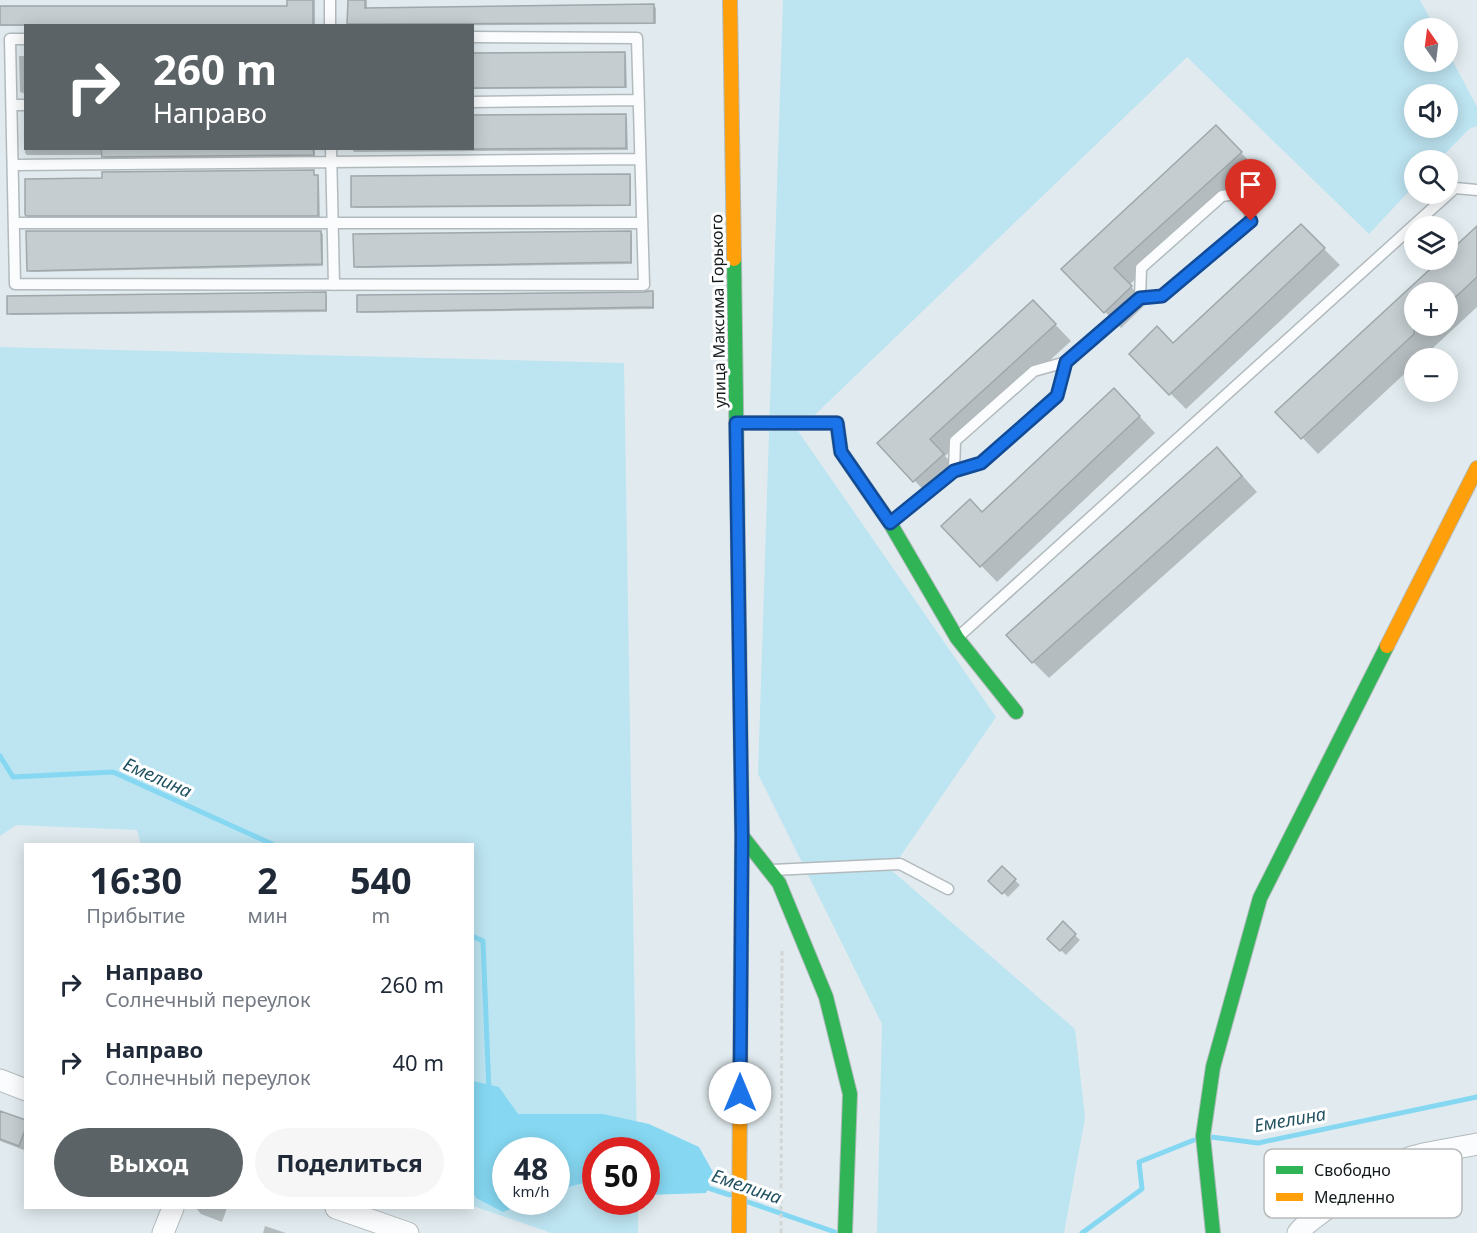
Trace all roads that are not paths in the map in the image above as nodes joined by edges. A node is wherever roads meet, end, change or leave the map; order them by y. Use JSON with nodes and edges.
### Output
{"nodes":[{"id":1,"x":330,"y":0,"type":"edge"},
{"id":2,"x":729,"y":0,"type":"edge"},
{"id":3,"x":330,"y":24,"type":"edge"},
{"id":4,"x":474,"y":37,"type":"edge"},
{"id":5,"x":24,"y":39,"type":"edge"},
{"id":6,"x":639,"y":100,"type":"junction"},
{"id":7,"x":474,"y":102,"type":"edge"},
{"id":8,"x":12,"y":105,"type":"junction"},
{"id":9,"x":24,"y":105,"type":"edge"},
{"id":10,"x":331,"y":150,"type":"edge"},
{"id":11,"x":640,"y":159,"type":"junction"},
{"id":12,"x":332,"y":162,"type":"junction"},
{"id":13,"x":13,"y":165,"type":"junction"},
{"id":14,"x":1477,"y":190,"type":"edge"},
{"id":15,"x":14,"y":223,"type":"junction"},
{"id":16,"x":642,"y":223,"type":"junction"},
{"id":17,"x":333,"y":224,"type":"junction"},
{"id":18,"x":334,"y":285,"type":"junction"},
{"id":19,"x":1140,"y":298,"type":"junction"},
{"id":20,"x":1066,"y":362,"type":"junction"},
{"id":21,"x":736,"y":423,"type":"junction"},
{"id":22,"x":1477,"y":468,"type":"edge"},
{"id":23,"x":954,"y":471,"type":"junction"},
{"id":24,"x":890,"y":523,"type":"junction"},
{"id":25,"x":957,"y":638,"type":"junction"},
{"id":26,"x":1016,"y":712,"type":"dead end"},
{"id":27,"x":742,"y":836,"type":"junction"},
{"id":28,"x":769,"y":870,"type":"junction"},
{"id":29,"x":948,"y":889,"type":"dead end"},
{"id":30,"x":0,"y":1080,"type":"edge"},
{"id":31,"x":24,"y":1089,"type":"edge"},
{"id":32,"x":1477,"y":1144,"type":"edge"},
{"id":33,"x":1452,"y":1149,"type":"edge"},
{"id":34,"x":173,"y":1209,"type":"edge"},
{"id":35,"x":339,"y":1209,"type":"edge"},
{"id":36,"x":1312,"y":1218,"type":"edge"},
{"id":37,"x":401,"y":1232,"type":"edge"},
{"id":38,"x":163,"y":1233,"type":"edge"},
{"id":39,"x":739,"y":1233,"type":"edge"},
{"id":40,"x":845,"y":1233,"type":"edge"},
{"id":41,"x":1213,"y":1233,"type":"edge"},
{"id":42,"x":1298,"y":1233,"type":"edge"}],
"edges":[{"from":1,"to":3,"type":"lane"},
{"from":2,"to":21,"type":"street","name":"улица Максима Горького"},
{"from":4,"to":6,"type":"lane"},
{"from":5,"to":8,"type":"lane"},
{"from":6,"to":7,"type":"lane"},
{"from":6,"to":11,"type":"lane"},
{"from":8,"to":9,"type":"lane"},
{"from":8,"to":13,"type":"lane"},
{"from":10,"to":12,"type":"lane"},
{"from":11,"to":12,"type":"lane"},
{"from":11,"to":16,"type":"lane"},
{"from":12,"to":13,"type":"lane"},
{"from":12,"to":17,"type":"lane"},
{"from":13,"to":15,"type":"lane"},
{"from":14,"to":25,"type":"lane"},
{"from":15,"to":17,"type":"lane"},
{"from":15,"to":18,"type":"lane"},
{"from":16,"to":17,"type":"lane"},
{"from":16,"to":18,"type":"lane"},
{"from":17,"to":18,"type":"lane"},
{"from":19,"to":19,"type":"lane"},
{"from":19,"to":20,"type":"lane"},
{"from":20,"to":23,"type":"lane"},
{"from":20,"to":23,"type":"lane"},
{"from":21,"to":24,"type":"street"},
{"from":21,"to":27,"type":"street","name":"улица Максима Горького"},
{"from":22,"to":41,"type":"street"},
{"from":23,"to":24,"type":"lane"},
{"from":24,"to":25,"type":"street"},
{"from":25,"to":26,"type":"street"},
{"from":27,"to":28,"type":"street"},
{"from":27,"to":39,"type":"street","name":"улица Максима Горького"},
{"from":28,"to":29,"type":"lane"},
{"from":28,"to":40,"type":"street"},
{"from":30,"to":31,"type":"street"},
{"from":32,"to":33,"type":"street"},
{"from":34,"to":38,"type":"street"},
{"from":35,"to":37,"type":"street"},
{"from":36,"to":42,"type":"street"}]}
